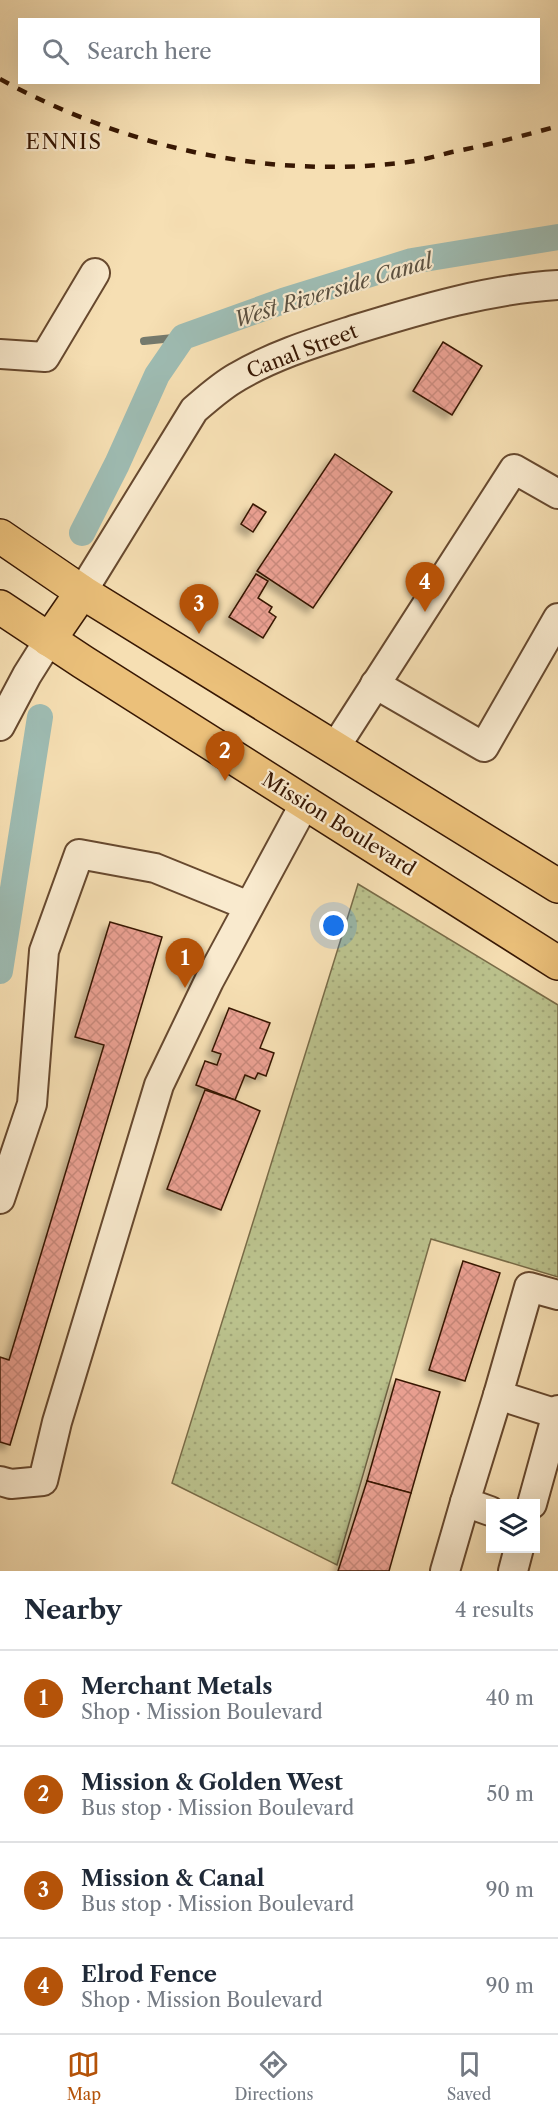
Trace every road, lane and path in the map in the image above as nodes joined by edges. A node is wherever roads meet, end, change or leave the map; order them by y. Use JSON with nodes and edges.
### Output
{"nodes":[{"id":1,"x":95,"y":273,"type":"dead end"},
{"id":2,"x":558,"y":285,"type":"edge"},
{"id":3,"x":0,"y":354,"type":"edge"},
{"id":4,"x":558,"y":494,"type":"edge"},
{"id":5,"x":0,"y":536,"type":"edge"},
{"id":6,"x":82,"y":592,"type":"junction"},
{"id":7,"x":0,"y":607,"type":"edge"},
{"id":8,"x":558,"y":618,"type":"edge"},
{"id":9,"x":49,"y":640,"type":"junction"},
{"id":10,"x":375,"y":684,"type":"junction"},
{"id":11,"x":0,"y":726,"type":"edge"},
{"id":12,"x":334,"y":749,"type":"junction"},
{"id":13,"x":305,"y":802,"type":"junction"},
{"id":14,"x":558,"y":886,"type":"edge"},
{"id":15,"x":249,"y":906,"type":"junction"},
{"id":16,"x":558,"y":963,"type":"edge"},
{"id":17,"x":0,"y":1199,"type":"edge"},
{"id":18,"x":558,"y":1295,"type":"edge"},
{"id":19,"x":498,"y":1395,"type":"junction"},
{"id":20,"x":557,"y":1412,"type":"edge"},
{"id":21,"x":0,"y":1481,"type":"edge"},
{"id":22,"x":533,"y":1499,"type":"edge"},
{"id":23,"x":478,"y":1506,"type":"edge"},
{"id":24,"x":518,"y":1553,"type":"edge"},
{"id":25,"x":445,"y":1571,"type":"edge"},
{"id":26,"x":513,"y":1571,"type":"edge"}],
"edges":[{"from":1,"to":3,"type":"street"},
{"from":2,"to":6,"type":"street","name":"Canal Street"},
{"from":4,"to":10,"type":"street"},
{"from":5,"to":6,"type":"main road"},
{"from":6,"to":9,"type":"main road"},
{"from":6,"to":12,"type":"main road"},
{"from":7,"to":9,"type":"main road","name":"Mission Boulevard"},
{"from":8,"to":10,"type":"street"},
{"from":9,"to":11,"type":"street"},
{"from":9,"to":13,"type":"main road","name":"Mission Boulevard"},
{"from":10,"to":12,"type":"street"},
{"from":12,"to":14,"type":"main road"},
{"from":13,"to":15,"type":"street"},
{"from":13,"to":16,"type":"main road","name":"Mission Boulevard"},
{"from":15,"to":17,"type":"street"},
{"from":15,"to":21,"type":"street"},
{"from":18,"to":19,"type":"street"},
{"from":19,"to":20,"type":"street"},
{"from":19,"to":23,"type":"street"},
{"from":20,"to":22,"type":"street"},
{"from":23,"to":25,"type":"street"},
{"from":24,"to":26,"type":"street"}]}
